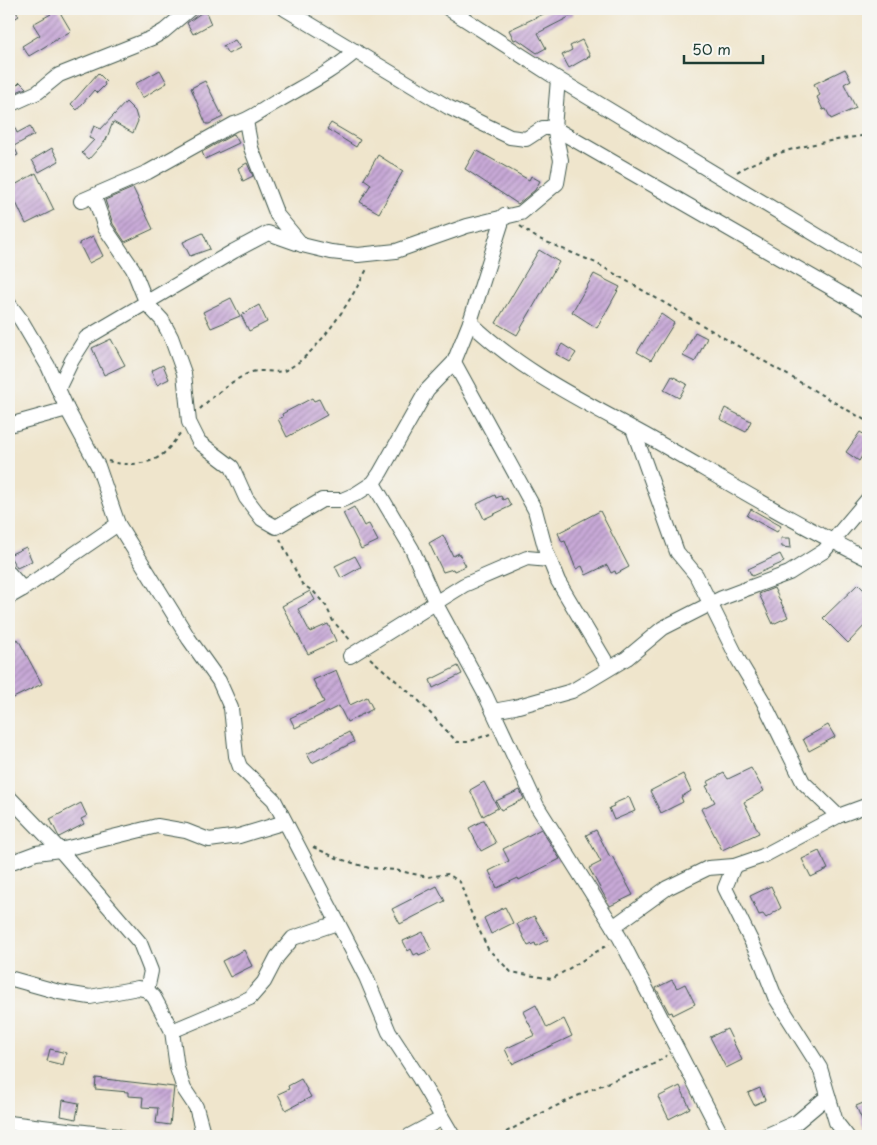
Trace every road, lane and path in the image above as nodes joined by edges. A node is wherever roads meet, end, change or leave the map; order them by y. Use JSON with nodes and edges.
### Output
{"nodes":[{"id":1,"x":190,"y":9,"type":"edge"},
{"id":2,"x":285,"y":9,"type":"edge"},
{"id":3,"x":449,"y":9,"type":"edge"},
{"id":4,"x":356,"y":51,"type":"junction"},
{"id":5,"x":558,"y":79,"type":"junction"},
{"id":6,"x":9,"y":105,"type":"edge"},
{"id":7,"x":246,"y":121,"type":"junction"},
{"id":8,"x":554,"y":128,"type":"junction"},
{"id":9,"x":868,"y":135,"type":"edge"},
{"id":10,"x":726,"y":179,"type":"junction"},
{"id":11,"x":94,"y":196,"type":"junction"},
{"id":12,"x":81,"y":201,"type":"dead end"},
{"id":13,"x":504,"y":215,"type":"junction"},
{"id":14,"x":302,"y":245,"type":"junction"},
{"id":15,"x":376,"y":251,"type":"junction"},
{"id":16,"x":868,"y":266,"type":"edge"},
{"id":17,"x":9,"y":304,"type":"edge"},
{"id":18,"x":147,"y":304,"type":"junction"},
{"id":19,"x":868,"y":309,"type":"edge"},
{"id":20,"x":470,"y":322,"type":"junction"},
{"id":21,"x":454,"y":362,"type":"junction"},
{"id":22,"x":58,"y":389,"type":"junction"},
{"id":23,"x":67,"y":409,"type":"junction"},
{"id":24,"x":189,"y":422,"type":"junction"},
{"id":25,"x":868,"y":422,"type":"edge"},
{"id":26,"x":9,"y":425,"type":"edge"},
{"id":27,"x":634,"y":429,"type":"junction"},
{"id":28,"x":93,"y":455,"type":"junction"},
{"id":29,"x":373,"y":483,"type":"junction"},
{"id":30,"x":868,"y":500,"type":"edge"},
{"id":31,"x":118,"y":524,"type":"junction"},
{"id":32,"x":833,"y":542,"type":"junction"},
{"id":33,"x":868,"y":559,"type":"edge"},
{"id":34,"x":550,"y":560,"type":"junction"},
{"id":35,"x":9,"y":573,"type":"edge"},
{"id":36,"x":23,"y":589,"type":"junction"},
{"id":37,"x":9,"y":597,"type":"edge"},
{"id":38,"x":712,"y":603,"type":"junction"},
{"id":39,"x":436,"y":604,"type":"junction"},
{"id":40,"x":350,"y":656,"type":"dead end"},
{"id":41,"x":609,"y":667,"type":"junction"},
{"id":42,"x":492,"y":711,"type":"junction"},
{"id":43,"x":9,"y":797,"type":"edge"},
{"id":44,"x":868,"y":806,"type":"edge"},
{"id":45,"x":838,"y":816,"type":"junction"},
{"id":46,"x":285,"y":822,"type":"junction"},
{"id":47,"x":311,"y":846,"type":"dead end"},
{"id":48,"x":60,"y":850,"type":"junction"},
{"id":49,"x":9,"y":862,"type":"edge"},
{"id":50,"x":734,"y":866,"type":"junction"},
{"id":51,"x":337,"y":923,"type":"junction"},
{"id":52,"x":616,"y":932,"type":"junction"},
{"id":53,"x":9,"y":978,"type":"edge"},
{"id":54,"x":147,"y":990,"type":"junction"},
{"id":55,"x":172,"y":1031,"type":"junction"},
{"id":56,"x":672,"y":1038,"type":"junction"},
{"id":57,"x":828,"y":1096,"type":"junction"},
{"id":58,"x":441,"y":1119,"type":"junction"},
{"id":59,"x":9,"y":1123,"type":"edge"},
{"id":60,"x":118,"y":1136,"type":"edge"},
{"id":61,"x":198,"y":1136,"type":"edge"},
{"id":62,"x":409,"y":1136,"type":"edge"},
{"id":63,"x":453,"y":1136,"type":"edge"},
{"id":64,"x":499,"y":1136,"type":"edge"},
{"id":65,"x":722,"y":1136,"type":"edge"},
{"id":66,"x":766,"y":1136,"type":"edge"},
{"id":67,"x":847,"y":1136,"type":"edge"}],
"edges":[{"from":1,"to":6,"type":"street"},
{"from":2,"to":4,"type":"street"},
{"from":3,"to":5,"type":"street"},
{"from":4,"to":7,"type":"street"},
{"from":4,"to":8,"type":"street"},
{"from":5,"to":8,"type":"street"},
{"from":5,"to":10,"type":"street"},
{"from":7,"to":11,"type":"street"},
{"from":7,"to":14,"type":"street"},
{"from":8,"to":13,"type":"street"},
{"from":8,"to":19,"type":"street"},
{"from":9,"to":10,"type":"path"},
{"from":10,"to":16,"type":"street"},
{"from":11,"to":12,"type":"street"},
{"from":11,"to":18,"type":"street"},
{"from":13,"to":15,"type":"street"},
{"from":13,"to":20,"type":"street"},
{"from":13,"to":25,"type":"path"},
{"from":14,"to":15,"type":"street"},
{"from":14,"to":18,"type":"street"},
{"from":15,"to":24,"type":"path"},
{"from":17,"to":22,"type":"street"},
{"from":18,"to":22,"type":"street"},
{"from":18,"to":24,"type":"street"},
{"from":20,"to":21,"type":"street"},
{"from":20,"to":27,"type":"street"},
{"from":21,"to":29,"type":"street"},
{"from":21,"to":34,"type":"street"},
{"from":22,"to":23,"type":"street"},
{"from":23,"to":26,"type":"street"},
{"from":23,"to":28,"type":"street"},
{"from":24,"to":28,"type":"path"},
{"from":24,"to":29,"type":"street"},
{"from":27,"to":32,"type":"street"},
{"from":27,"to":38,"type":"street"},
{"from":28,"to":31,"type":"street"},
{"from":29,"to":39,"type":"street"},
{"from":30,"to":32,"type":"street"},
{"from":31,"to":36,"type":"street"},
{"from":31,"to":46,"type":"street"},
{"from":32,"to":33,"type":"street"},
{"from":32,"to":38,"type":"street"},
{"from":34,"to":39,"type":"street"},
{"from":34,"to":41,"type":"street"},
{"from":35,"to":36,"type":"street"},
{"from":36,"to":37,"type":"street"},
{"from":38,"to":41,"type":"street"},
{"from":38,"to":45,"type":"street"},
{"from":39,"to":40,"type":"street"},
{"from":39,"to":42,"type":"street"},
{"from":41,"to":42,"type":"street"},
{"from":42,"to":52,"type":"street"},
{"from":43,"to":48,"type":"street"},
{"from":44,"to":45,"type":"street"},
{"from":45,"to":50,"type":"street"},
{"from":46,"to":48,"type":"street"},
{"from":46,"to":51,"type":"street"},
{"from":47,"to":52,"type":"path"},
{"from":48,"to":49,"type":"street"},
{"from":48,"to":54,"type":"street"},
{"from":50,"to":52,"type":"street"},
{"from":50,"to":57,"type":"street"},
{"from":51,"to":55,"type":"street"},
{"from":51,"to":58,"type":"street"},
{"from":52,"to":56,"type":"street"},
{"from":53,"to":54,"type":"street"},
{"from":54,"to":55,"type":"street"},
{"from":55,"to":61,"type":"street"},
{"from":56,"to":64,"type":"path"},
{"from":56,"to":65,"type":"street"},
{"from":57,"to":66,"type":"street"},
{"from":57,"to":67,"type":"street"},
{"from":58,"to":62,"type":"street"},
{"from":58,"to":63,"type":"street"},
{"from":59,"to":60,"type":"street"}]}
